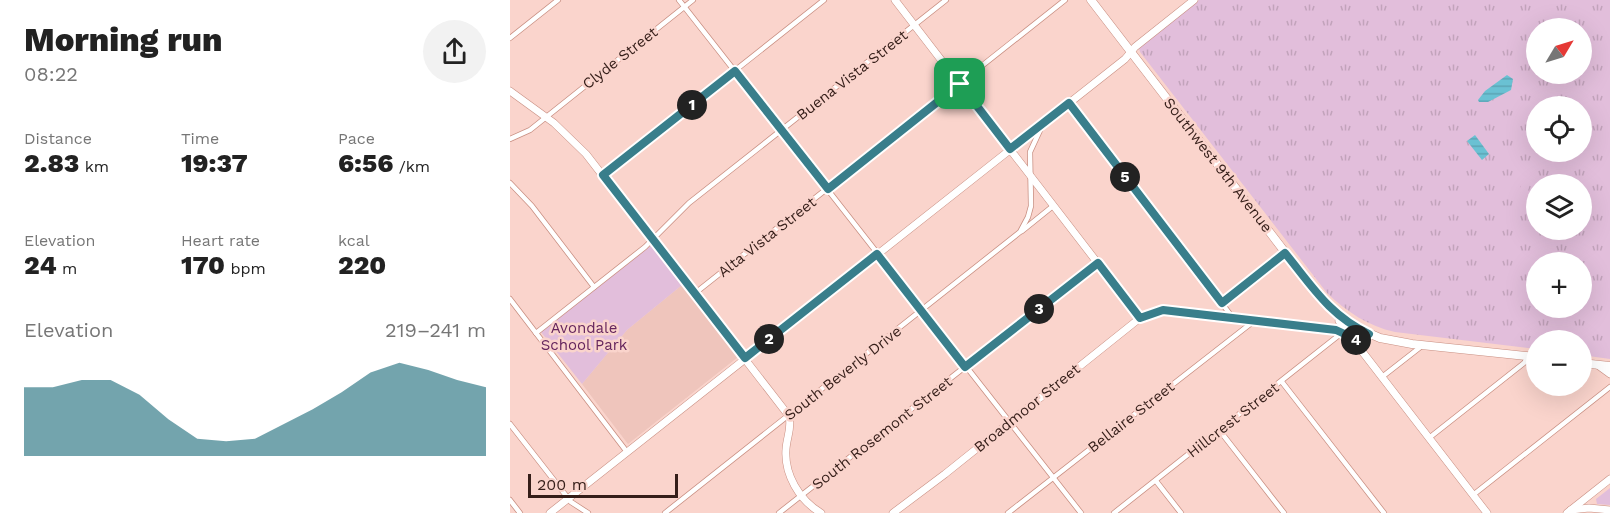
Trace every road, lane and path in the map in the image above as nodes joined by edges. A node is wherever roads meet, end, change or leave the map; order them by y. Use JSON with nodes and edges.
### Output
{"nodes":[{"id":1,"x":558,"y":0,"type":"edge"},
{"id":2,"x":679,"y":0,"type":"edge"},
{"id":3,"x":693,"y":0,"type":"edge"},
{"id":4,"x":824,"y":0,"type":"edge"},
{"id":5,"x":895,"y":0,"type":"edge"},
{"id":6,"x":946,"y":0,"type":"edge"},
{"id":7,"x":1065,"y":0,"type":"edge"},
{"id":8,"x":1090,"y":0,"type":"edge"},
{"id":9,"x":1194,"y":0,"type":"edge"},
{"id":10,"x":685,"y":7,"type":"junction"},
{"id":11,"x":915,"y":25,"type":"junction"},
{"id":12,"x":510,"y":38,"type":"edge"},
{"id":13,"x":1131,"y":52,"type":"junction"},
{"id":14,"x":735,"y":71,"type":"junction"},
{"id":15,"x":960,"y":84,"type":"junction"},
{"id":16,"x":510,"y":91,"type":"edge"},
{"id":17,"x":1069,"y":103,"type":"junction"},
{"id":18,"x":546,"y":117,"type":"junction"},
{"id":19,"x":1045,"y":122,"type":"junction"},
{"id":20,"x":782,"y":130,"type":"junction"},
{"id":21,"x":510,"y":139,"type":"edge"},
{"id":22,"x":1010,"y":149,"type":"junction"},
{"id":23,"x":603,"y":175,"type":"junction"},
{"id":24,"x":1030,"y":175,"type":"junction"},
{"id":25,"x":510,"y":183,"type":"edge"},
{"id":26,"x":828,"y":189,"type":"junction"},
{"id":27,"x":1053,"y":206,"type":"junction"},
{"id":28,"x":1020,"y":232,"type":"junction"},
{"id":29,"x":653,"y":239,"type":"junction"},
{"id":30,"x":1285,"y":253,"type":"junction"},
{"id":31,"x":877,"y":254,"type":"junction"},
{"id":32,"x":1098,"y":263,"type":"junction"},
{"id":33,"x":594,"y":287,"type":"junction"},
{"id":34,"x":694,"y":294,"type":"junction"},
{"id":35,"x":510,"y":299,"type":"edge"},
{"id":36,"x":1222,"y":303,"type":"junction"},
{"id":37,"x":921,"y":311,"type":"junction"},
{"id":38,"x":1337,"y":317,"type":"junction"},
{"id":39,"x":1140,"y":318,"type":"junction"},
{"id":40,"x":1233,"y":319,"type":"junction"},
{"id":41,"x":1254,"y":321,"type":"junction"},
{"id":42,"x":1327,"y":329,"type":"junction"},
{"id":43,"x":1346,"y":329,"type":"junction"},
{"id":44,"x":536,"y":333,"type":"junction"},
{"id":45,"x":1369,"y":334,"type":"junction"},
{"id":46,"x":1358,"y":345,"type":"junction"},
{"id":47,"x":1423,"y":345,"type":"junction"},
{"id":48,"x":1526,"y":356,"type":"edge"},
{"id":49,"x":745,"y":358,"type":"junction"},
{"id":50,"x":1526,"y":362,"type":"edge"},
{"id":51,"x":1592,"y":364,"type":"edge"},
{"id":52,"x":1596,"y":365,"type":"junction"},
{"id":53,"x":1610,"y":366,"type":"edge"},
{"id":54,"x":965,"y":367,"type":"junction"},
{"id":55,"x":1610,"y":374,"type":"edge"},
{"id":56,"x":1382,"y":377,"type":"junction"},
{"id":57,"x":1282,"y":382,"type":"junction"},
{"id":58,"x":1610,"y":387,"type":"edge"},
{"id":59,"x":789,"y":416,"type":"junction"},
{"id":60,"x":1009,"y":423,"type":"junction"},
{"id":61,"x":510,"y":424,"type":"edge"},
{"id":62,"x":1220,"y":431,"type":"junction"},
{"id":63,"x":1429,"y":438,"type":"junction"},
{"id":64,"x":627,"y":452,"type":"junction"},
{"id":65,"x":1053,"y":478,"type":"junction"},
{"id":66,"x":1610,"y":480,"type":"edge"},
{"id":67,"x":1156,"y":481,"type":"junction"},
{"id":68,"x":801,"y":495,"type":"junction"},
{"id":69,"x":1473,"y":495,"type":"junction"},
{"id":70,"x":568,"y":499,"type":"junction"},
{"id":71,"x":510,"y":500,"type":"edge"},
{"id":72,"x":1610,"y":510,"type":"edge"},
{"id":73,"x":1568,"y":512,"type":"edge"},
{"id":74,"x":520,"y":513,"type":"edge"},
{"id":75,"x":550,"y":513,"type":"edge"},
{"id":76,"x":588,"y":513,"type":"edge"},
{"id":77,"x":665,"y":513,"type":"edge"},
{"id":78,"x":779,"y":513,"type":"edge"},
{"id":79,"x":821,"y":513,"type":"edge"},
{"id":80,"x":893,"y":513,"type":"edge"},
{"id":81,"x":1008,"y":513,"type":"edge"},
{"id":82,"x":1081,"y":513,"type":"edge"},
{"id":83,"x":1114,"y":513,"type":"edge"},
{"id":84,"x":1181,"y":513,"type":"edge"},
{"id":85,"x":1284,"y":513,"type":"edge"},
{"id":86,"x":1384,"y":513,"type":"edge"},
{"id":87,"x":1487,"y":513,"type":"edge"}],
"edges":[{"from":1,"to":12,"type":"street"},
{"from":2,"to":10,"type":"street"},
{"from":3,"to":10,"type":"street","name":"Clyde Street"},
{"from":4,"to":14,"type":"street"},
{"from":5,"to":11,"type":"street"},
{"from":6,"to":11,"type":"street","name":"Buena Vista Street"},
{"from":7,"to":15,"type":"street","name":"Alta Vista Street"},
{"from":8,"to":13,"type":"main road","name":"Southwest 9th Avenue"},
{"from":9,"to":13,"type":"street"},
{"from":10,"to":14,"type":"street"},
{"from":10,"to":18,"type":"street","name":"Clyde Street"},
{"from":11,"to":15,"type":"street"},
{"from":11,"to":20,"type":"street","name":"Buena Vista Street"},
{"from":13,"to":17,"type":"street"},
{"from":13,"to":30,"type":"main road","name":"Southwest 9th Avenue"},
{"from":14,"to":20,"type":"street"},
{"from":14,"to":23,"type":"street"},
{"from":15,"to":22,"type":"street"},
{"from":15,"to":26,"type":"street","name":"Alta Vista Street"},
{"from":16,"to":18,"type":"street"},
{"from":17,"to":19,"type":"street"},
{"from":17,"to":36,"type":"street"},
{"from":18,"to":21,"type":"street","name":"Clyde Street"},
{"from":18,"to":23,"type":"street"},
{"from":19,"to":22,"type":"street"},
{"from":19,"to":24,"type":"street","name":"South Beverly Drive"},
{"from":20,"to":26,"type":"street"},
{"from":20,"to":29,"type":"street","name":"Buena Vista Street"},
{"from":22,"to":24,"type":"street"},
{"from":22,"to":31,"type":"street"},
{"from":23,"to":29,"type":"street"},
{"from":24,"to":27,"type":"street"},
{"from":24,"to":28,"type":"street","name":"South Beverly Drive"},
{"from":25,"to":33,"type":"street"},
{"from":26,"to":31,"type":"street"},
{"from":26,"to":34,"type":"street","name":"Alta Vista Street"},
{"from":27,"to":28,"type":"street","name":"South Beverly Drive"},
{"from":27,"to":32,"type":"street"},
{"from":28,"to":37,"type":"street","name":"South Beverly Drive"},
{"from":29,"to":33,"type":"street","name":"Buena Vista Street"},
{"from":29,"to":34,"type":"street"},
{"from":30,"to":36,"type":"street"},
{"from":30,"to":38,"type":"main road","name":"Southwest 9th Avenue"},
{"from":31,"to":37,"type":"street"},
{"from":31,"to":49,"type":"street"},
{"from":32,"to":39,"type":"street"},
{"from":32,"to":54,"type":"street","name":"South Rosemont Street"},
{"from":33,"to":44,"type":"street","name":"Buena Vista Street"},
{"from":34,"to":49,"type":"street"},
{"from":35,"to":44,"type":"street"},
{"from":36,"to":40,"type":"street"},
{"from":37,"to":54,"type":"street"},
{"from":37,"to":59,"type":"street","name":"South Beverly Drive"},
{"from":38,"to":42,"type":"street"},
{"from":38,"to":43,"type":"main road","name":"Southwest 9th Avenue"},
{"from":39,"to":40,"type":"street","name":"Broadmoor Street"},
{"from":39,"to":60,"type":"street","name":"Broadmoor Street"},
{"from":40,"to":41,"type":"street"},
{"from":41,"to":42,"type":"street"},
{"from":41,"to":65,"type":"street","name":"Bellaire Street"},
{"from":42,"to":43,"type":"street"},
{"from":43,"to":45,"type":"main road"},
{"from":43,"to":46,"type":"street","name":"Southwest 9th Avenue"},
{"from":43,"to":57,"type":"street","name":"Hillcrest Street"},
{"from":44,"to":64,"type":"street"},
{"from":45,"to":46,"type":"street"},
{"from":45,"to":47,"type":"main road"},
{"from":46,"to":56,"type":"street","name":"Southwest 9th Avenue"},
{"from":47,"to":48,"type":"main road"},
{"from":47,"to":56,"type":"street"},
{"from":49,"to":59,"type":"street"},
{"from":49,"to":64,"type":"street"},
{"from":50,"to":63,"type":"street"},
{"from":51,"to":52,"type":"main road"},
{"from":52,"to":53,"type":"main road"},
{"from":52,"to":55,"type":"street"},
{"from":54,"to":60,"type":"street"},
{"from":54,"to":68,"type":"street","name":"South Rosemont Street"},
{"from":56,"to":63,"type":"street","name":"Southwest 9th Avenue"},
{"from":57,"to":62,"type":"street","name":"Hillcrest Street"},
{"from":57,"to":86,"type":"street"},
{"from":58,"to":69,"type":"street"},
{"from":59,"to":68,"type":"street"},
{"from":59,"to":77,"type":"street","name":"South Beverly Drive"},
{"from":60,"to":65,"type":"street"},
{"from":60,"to":80,"type":"street","name":"Broadmoor Street"},
{"from":61,"to":70,"type":"street"},
{"from":62,"to":67,"type":"street","name":"Hillcrest Street"},
{"from":62,"to":85,"type":"street"},
{"from":63,"to":69,"type":"street","name":"Southwest 9th Avenue"},
{"from":64,"to":70,"type":"street"},
{"from":65,"to":81,"type":"street","name":"Bellaire Street"},
{"from":65,"to":82,"type":"street"},
{"from":66,"to":73,"type":"street"},
{"from":67,"to":83,"type":"street","name":"Hillcrest Street"},
{"from":67,"to":84,"type":"street"},
{"from":68,"to":78,"type":"street","name":"South Rosemont Street"},
{"from":68,"to":79,"type":"street"},
{"from":69,"to":87,"type":"street","name":"Southwest 9th Avenue"},
{"from":70,"to":75,"type":"street"},
{"from":70,"to":76,"type":"street"},
{"from":71,"to":74,"type":"street"},
{"from":72,"to":73,"type":"street"}]}
